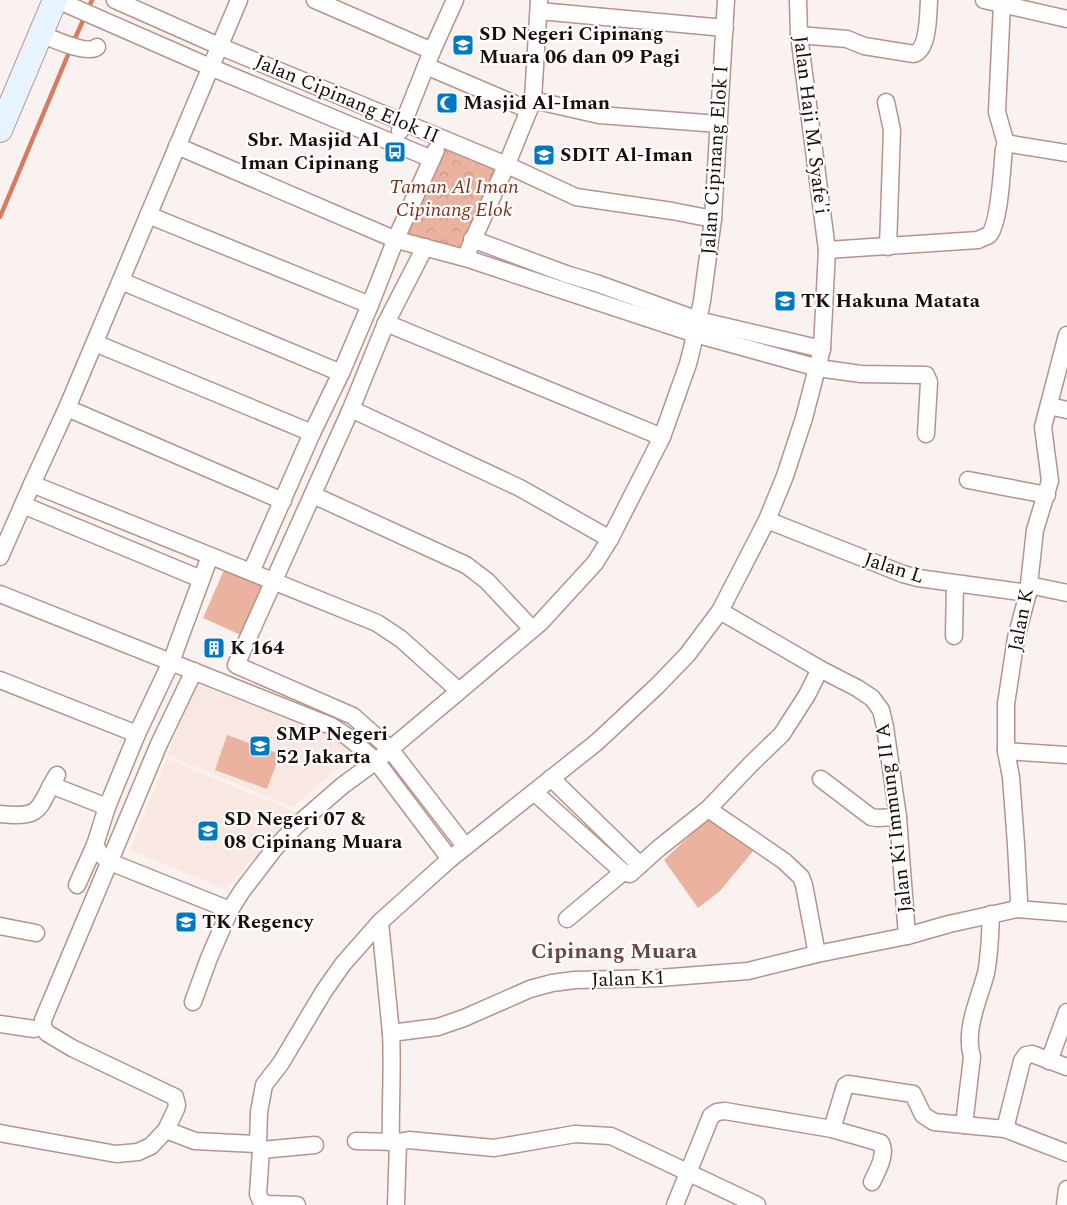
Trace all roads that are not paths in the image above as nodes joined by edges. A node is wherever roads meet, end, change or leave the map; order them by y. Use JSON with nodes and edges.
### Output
{"nodes":[{"id":1,"x":115,"y":0,"type":"edge"},
{"id":2,"x":239,"y":0,"type":"edge"},
{"id":3,"x":314,"y":0,"type":"edge"},
{"id":4,"x":455,"y":0,"type":"edge"},
{"id":5,"x":726,"y":0,"type":"edge"},
{"id":6,"x":798,"y":0,"type":"edge"},
{"id":7,"x":929,"y":0,"type":"edge"},
{"id":8,"x":58,"y":1,"type":"edge"},
{"id":9,"x":993,"y":1,"type":"edge"},
{"id":10,"x":539,"y":6,"type":"edge"},
{"id":11,"x":1067,"y":19,"type":"edge"},
{"id":12,"x":725,"y":28,"type":"junction"},
{"id":13,"x":799,"y":35,"type":"junction"},
{"id":14,"x":48,"y":37,"type":"junction"},
{"id":15,"x":219,"y":46,"type":"junction"},
{"id":16,"x":98,"y":47,"type":"dead end"},
{"id":17,"x":429,"y":58,"type":"junction"},
{"id":18,"x":210,"y":68,"type":"junction"},
{"id":19,"x":7,"y":95,"type":"edge"},
{"id":20,"x":886,"y":102,"type":"dead end"},
{"id":21,"x":531,"y":105,"type":"junction"},
{"id":22,"x":403,"y":122,"type":"junction"},
{"id":23,"x":719,"y":124,"type":"junction"},
{"id":24,"x":0,"y":130,"type":"edge"},
{"id":25,"x":442,"y":138,"type":"junction"},
{"id":26,"x":395,"y":143,"type":"junction"},
{"id":27,"x":1006,"y":144,"type":"junction"},
{"id":28,"x":177,"y":146,"type":"junction"},
{"id":29,"x":1067,"y":153,"type":"edge"},
{"id":30,"x":432,"y":159,"type":"junction"},
{"id":31,"x":506,"y":165,"type":"junction"},
{"id":32,"x":148,"y":216,"type":"junction"},
{"id":33,"x":713,"y":219,"type":"junction"},
{"id":34,"x":472,"y":238,"type":"junction"},
{"id":35,"x":396,"y":240,"type":"junction"},
{"id":36,"x":425,"y":247,"type":"junction"},
{"id":37,"x":888,"y":247,"type":"junction"},
{"id":38,"x":827,"y":250,"type":"junction"},
{"id":39,"x":465,"y":258,"type":"junction"},
{"id":40,"x":121,"y":281,"type":"junction"},
{"id":41,"x":370,"y":305,"type":"junction"},
{"id":42,"x":386,"y":323,"type":"junction"},
{"id":43,"x":696,"y":327,"type":"junction"},
{"id":44,"x":1067,"y":335,"type":"edge"},
{"id":45,"x":95,"y":343,"type":"junction"},
{"id":46,"x":822,"y":349,"type":"junction"},
{"id":47,"x":818,"y":368,"type":"junction"},
{"id":48,"x":341,"y":373,"type":"junction"},
{"id":49,"x":1049,"y":406,"type":"junction"},
{"id":50,"x":67,"y":408,"type":"junction"},
{"id":51,"x":351,"y":409,"type":"junction"},
{"id":52,"x":1067,"y":410,"type":"edge"},
{"id":53,"x":312,"y":433,"type":"junction"},
{"id":54,"x":926,"y":434,"type":"dead end"},
{"id":55,"x":662,"y":437,"type":"junction"},
{"id":56,"x":968,"y":480,"type":"dead end"},
{"id":57,"x":32,"y":484,"type":"junction"},
{"id":58,"x":313,"y":495,"type":"junction"},
{"id":59,"x":1047,"y":495,"type":"junction"},
{"id":60,"x":283,"y":501,"type":"junction"},
{"id":61,"x":23,"y":505,"type":"junction"},
{"id":62,"x":767,"y":520,"type":"junction"},
{"id":63,"x":610,"y":539,"type":"junction"},
{"id":64,"x":210,"y":556,"type":"junction"},
{"id":65,"x":0,"y":557,"type":"edge"},
{"id":66,"x":251,"y":572,"type":"junction"},
{"id":67,"x":201,"y":579,"type":"junction"},
{"id":68,"x":274,"y":581,"type":"junction"},
{"id":69,"x":956,"y":584,"type":"junction"},
{"id":70,"x":1028,"y":589,"type":"junction"},
{"id":71,"x":1067,"y":593,"type":"edge"},
{"id":72,"x":0,"y":594,"type":"edge"},
{"id":73,"x":720,"y":610,"type":"junction"},
{"id":74,"x":532,"y":629,"type":"junction"},
{"id":75,"x":954,"y":636,"type":"dead end"},
{"id":76,"x":171,"y":662,"type":"junction"},
{"id":77,"x":236,"y":665,"type":"junction"},
{"id":78,"x":820,"y":669,"type":"junction"},
{"id":79,"x":194,"y":671,"type":"junction"},
{"id":80,"x":0,"y":680,"type":"edge"},
{"id":81,"x":226,"y":684,"type":"junction"},
{"id":82,"x":460,"y":691,"type":"junction"},
{"id":83,"x":137,"y":734,"type":"junction"},
{"id":84,"x":390,"y":749,"type":"junction"},
{"id":85,"x":1006,"y":751,"type":"junction"},
{"id":86,"x":1067,"y":755,"type":"edge"},
{"id":87,"x":376,"y":761,"type":"junction"},
{"id":88,"x":551,"y":778,"type":"junction"},
{"id":89,"x":821,"y":779,"type":"dead end"},
{"id":90,"x":534,"y":792,"type":"junction"},
{"id":91,"x":108,"y":808,"type":"junction"},
{"id":92,"x":708,"y":809,"type":"junction"},
{"id":93,"x":0,"y":814,"type":"edge"},
{"id":94,"x":898,"y":817,"type":"junction"},
{"id":95,"x":95,"y":845,"type":"junction"},
{"id":96,"x":465,"y":846,"type":"junction"},
{"id":97,"x":450,"y":859,"type":"junction"},
{"id":98,"x":110,"y":862,"type":"junction"},
{"id":99,"x":640,"y":865,"type":"junction"},
{"id":100,"x":624,"y":872,"type":"junction"},
{"id":101,"x":77,"y":885,"type":"dead end"},
{"id":102,"x":1017,"y":909,"type":"junction"},
{"id":103,"x":230,"y":910,"type":"junction"},
{"id":104,"x":1067,"y":913,"type":"edge"},
{"id":105,"x":991,"y":914,"type":"junction"},
{"id":106,"x":567,"y":919,"type":"dead end"},
{"id":107,"x":380,"y":922,"type":"junction"},
{"id":108,"x":0,"y":926,"type":"edge"},
{"id":109,"x":36,"y":933,"type":"dead end"},
{"id":110,"x":907,"y":936,"type":"junction"},
{"id":111,"x":817,"y":954,"type":"junction"},
{"id":112,"x":193,"y":1002,"type":"dead end"},
{"id":113,"x":1067,"y":1012,"type":"edge"},
{"id":114,"x":0,"y":1024,"type":"edge"},
{"id":115,"x":34,"y":1029,"type":"dead end"},
{"id":116,"x":391,"y":1032,"type":"junction"},
{"id":117,"x":1049,"y":1061,"type":"junction"},
{"id":118,"x":1067,"y":1067,"type":"edge"},
{"id":119,"x":964,"y":1125,"type":"junction"},
{"id":120,"x":826,"y":1129,"type":"junction"},
{"id":121,"x":1005,"y":1129,"type":"junction"},
{"id":122,"x":166,"y":1130,"type":"junction"},
{"id":123,"x":0,"y":1133,"type":"edge"},
{"id":124,"x":356,"y":1141,"type":"dead end"},
{"id":125,"x":395,"y":1142,"type":"junction"},
{"id":126,"x":315,"y":1144,"type":"dead end"},
{"id":127,"x":260,"y":1147,"type":"junction"},
{"id":128,"x":1067,"y":1153,"type":"edge"},
{"id":129,"x":689,"y":1174,"type":"junction"},
{"id":130,"x":872,"y":1182,"type":"dead end"},
{"id":131,"x":1067,"y":1189,"type":"edge"},
{"id":132,"x":297,"y":1205,"type":"edge"},
{"id":133,"x":396,"y":1205,"type":"edge"},
{"id":134,"x":675,"y":1205,"type":"edge"},
{"id":135,"x":757,"y":1205,"type":"edge"},
{"id":136,"x":1065,"y":1205,"type":"edge"}],
"edges":[{"from":1,"to":15,"type":"street","name":"Jalan Cipinang Elok II"},
{"from":2,"to":15,"type":"street"},
{"from":3,"to":17,"type":"street"},
{"from":4,"to":17,"type":"street"},
{"from":5,"to":12,"type":"street","name":"Jalan Cipinang Elok I"},
{"from":6,"to":13,"type":"street","name":"Jalan Haji M. Syafe'i"},
{"from":7,"to":13,"type":"street"},
{"from":8,"to":14,"type":"main road"},
{"from":8,"to":18,"type":"street","name":"Jalan Cipinang Elok II"},
{"from":9,"to":11,"type":"street"},
{"from":9,"to":27,"type":"street"},
{"from":10,"to":12,"type":"street"},
{"from":10,"to":21,"type":"street"},
{"from":12,"to":23,"type":"street","name":"Jalan Cipinang Elok I"},
{"from":13,"to":38,"type":"street","name":"Jalan Haji M. Syafe'i"},
{"from":14,"to":16,"type":"street"},
{"from":14,"to":19,"type":"main road"},
{"from":15,"to":18,"type":"street"},
{"from":15,"to":22,"type":"street","name":"Jalan Cipinang Elok II"},
{"from":17,"to":21,"type":"street"},
{"from":17,"to":22,"type":"street"},
{"from":18,"to":26,"type":"street","name":"Jalan Cipinang Elok II"},
{"from":18,"to":28,"type":"street"},
{"from":19,"to":24,"type":"main road"},
{"from":20,"to":37,"type":"street"},
{"from":21,"to":23,"type":"street"},
{"from":21,"to":31,"type":"street"},
{"from":22,"to":25,"type":"street","name":"Jalan Cipinang Elok II"},
{"from":22,"to":26,"type":"street"},
{"from":23,"to":33,"type":"street","name":"Jalan Cipinang Elok I"},
{"from":25,"to":30,"type":"street"},
{"from":25,"to":31,"type":"street","name":"Jalan Cipinang Elok II"},
{"from":26,"to":30,"type":"street","name":"Jalan Cipinang Elok II"},
{"from":27,"to":29,"type":"street"},
{"from":27,"to":37,"type":"street"},
{"from":28,"to":32,"type":"street"},
{"from":28,"to":35,"type":"street"},
{"from":30,"to":35,"type":"street"},
{"from":31,"to":33,"type":"street","name":"Jalan Cipinang Elok II"},
{"from":31,"to":34,"type":"street"},
{"from":32,"to":40,"type":"street"},
{"from":32,"to":41,"type":"street"},
{"from":33,"to":43,"type":"street","name":"Jalan Cipinang Elok I"},
{"from":34,"to":39,"type":"street"},
{"from":34,"to":43,"type":"street"},
{"from":35,"to":36,"type":"street"},
{"from":35,"to":41,"type":"street"},
{"from":36,"to":39,"type":"street"},
{"from":36,"to":42,"type":"street"},
{"from":37,"to":38,"type":"street"},
{"from":38,"to":46,"type":"street","name":"Jalan Haji M. Syafe'i"},
{"from":39,"to":43,"type":"street"},
{"from":40,"to":45,"type":"street"},
{"from":40,"to":48,"type":"street"},
{"from":41,"to":48,"type":"street"},
{"from":42,"to":51,"type":"street"},
{"from":42,"to":55,"type":"street"},
{"from":43,"to":46,"type":"street"},
{"from":43,"to":47,"type":"street"},
{"from":43,"to":55,"type":"street","name":"Jalan Cipinang Elok I"},
{"from":44,"to":49,"type":"street","name":"Jalan K"},
{"from":45,"to":50,"type":"street"},
{"from":45,"to":53,"type":"street"},
{"from":46,"to":47,"type":"street","name":"Jalan Haji M. Syafe'i"},
{"from":47,"to":54,"type":"street"},
{"from":47,"to":62,"type":"street","name":"Jalan Haji M. Syafe'i"},
{"from":48,"to":53,"type":"street"},
{"from":49,"to":52,"type":"street"},
{"from":49,"to":59,"type":"street","name":"Jalan K"},
{"from":50,"to":57,"type":"street"},
{"from":50,"to":60,"type":"street"},
{"from":51,"to":58,"type":"street"},
{"from":51,"to":63,"type":"street"},
{"from":53,"to":60,"type":"street"},
{"from":55,"to":63,"type":"street","name":"Jalan Cipinang Elok I"},
{"from":56,"to":59,"type":"street"},
{"from":57,"to":61,"type":"street"},
{"from":57,"to":64,"type":"street"},
{"from":58,"to":68,"type":"street"},
{"from":58,"to":74,"type":"street"},
{"from":59,"to":70,"type":"street","name":"Jalan K"},
{"from":60,"to":66,"type":"street"},
{"from":61,"to":65,"type":"street"},
{"from":61,"to":67,"type":"street"},
{"from":62,"to":69,"type":"street","name":"Jalan L"},
{"from":62,"to":73,"type":"street","name":"Jalan Haji M. Syafe'i"},
{"from":63,"to":74,"type":"street","name":"Jalan Cipinang Elok I"},
{"from":64,"to":66,"type":"street"},
{"from":64,"to":67,"type":"street"},
{"from":66,"to":68,"type":"street"},
{"from":67,"to":76,"type":"street"},
{"from":68,"to":77,"type":"street"},
{"from":68,"to":82,"type":"street"},
{"from":69,"to":70,"type":"street","name":"Jalan L"},
{"from":69,"to":75,"type":"street"},
{"from":70,"to":71,"type":"street","name":"Jalan L"},
{"from":70,"to":85,"type":"street","name":"Jalan K"},
{"from":72,"to":76,"type":"street"},
{"from":73,"to":78,"type":"street","name":"Jalan Ki Immung II A"},
{"from":73,"to":88,"type":"street","name":"Jalan Haji M. Syafe'i"},
{"from":74,"to":82,"type":"street","name":"Jalan Cipinang Elok I"},
{"from":76,"to":79,"type":"street"},
{"from":76,"to":83,"type":"street"},
{"from":77,"to":81,"type":"street"},
{"from":77,"to":84,"type":"street"},
{"from":78,"to":92,"type":"street"},
{"from":78,"to":94,"type":"street","name":"Jalan Ki Immung II A"},
{"from":79,"to":81,"type":"street"},
{"from":79,"to":98,"type":"street"},
{"from":80,"to":83,"type":"street"},
{"from":81,"to":87,"type":"street"},
{"from":82,"to":84,"type":"street","name":"Jalan Cipinang Elok I"},
{"from":83,"to":91,"type":"street"},
{"from":84,"to":87,"type":"street","name":"Jalan Cipinang Elok I"},
{"from":84,"to":96,"type":"street"},
{"from":85,"to":86,"type":"street"},
{"from":85,"to":102,"type":"street","name":"Jalan K"},
{"from":87,"to":97,"type":"street"},
{"from":87,"to":103,"type":"street","name":"Jalan Cipinang Elok I"},
{"from":88,"to":90,"type":"street","name":"Jalan Haji M. Syafe'i"},
{"from":88,"to":99,"type":"street"},
{"from":89,"to":94,"type":"street"},
{"from":90,"to":96,"type":"street","name":"Jalan Haji M. Syafe'i"},
{"from":90,"to":100,"type":"street"},
{"from":91,"to":93,"type":"street"},
{"from":91,"to":95,"type":"street"},
{"from":92,"to":99,"type":"street"},
{"from":92,"to":111,"type":"street"},
{"from":94,"to":110,"type":"street","name":"Jalan Ki Immung II A"},
{"from":95,"to":98,"type":"street"},
{"from":95,"to":101,"type":"street"},
{"from":96,"to":97,"type":"street","name":"Jalan Haji M. Syafe'i"},
{"from":97,"to":107,"type":"street","name":"Jalan Haji M. Syafe'i"},
{"from":98,"to":103,"type":"street"},
{"from":98,"to":122,"type":"street"},
{"from":99,"to":100,"type":"street"},
{"from":100,"to":106,"type":"street"},
{"from":102,"to":104,"type":"street","name":"Jalan K1"},
{"from":102,"to":105,"type":"street","name":"Jalan K1"},
{"from":103,"to":112,"type":"street","name":"Jalan Cipinang Elok I"},
{"from":105,"to":110,"type":"street","name":"Jalan K1"},
{"from":105,"to":119,"type":"street"},
{"from":107,"to":116,"type":"street"},
{"from":107,"to":127,"type":"street","name":"Jalan Haji M. Syafe'i"},
{"from":108,"to":109,"type":"street"},
{"from":110,"to":111,"type":"street","name":"Jalan K1"},
{"from":111,"to":116,"type":"street","name":"Jalan K1"},
{"from":113,"to":117,"type":"street"},
{"from":114,"to":115,"type":"street"},
{"from":116,"to":125,"type":"street"},
{"from":117,"to":118,"type":"street"},
{"from":117,"to":121,"type":"street"},
{"from":119,"to":120,"type":"street"},
{"from":119,"to":121,"type":"street"},
{"from":120,"to":129,"type":"street"},
{"from":120,"to":130,"type":"street"},
{"from":121,"to":128,"type":"street"},
{"from":122,"to":123,"type":"street"},
{"from":122,"to":127,"type":"street"},
{"from":124,"to":125,"type":"street"},
{"from":125,"to":129,"type":"street"},
{"from":125,"to":133,"type":"street"},
{"from":126,"to":127,"type":"street"},
{"from":127,"to":132,"type":"street","name":"Jalan Haji M. Syafe'i"},
{"from":129,"to":134,"type":"street"},
{"from":129,"to":135,"type":"street"},
{"from":131,"to":136,"type":"street"}]}
